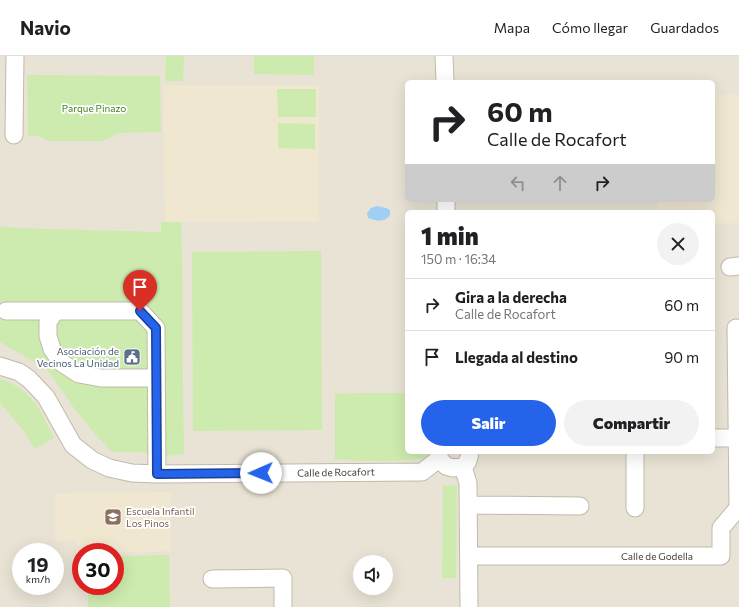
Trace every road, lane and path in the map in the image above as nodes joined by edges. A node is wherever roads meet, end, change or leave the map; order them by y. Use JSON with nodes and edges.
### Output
{"nodes":[{"id":1,"x":14,"y":56,"type":"edge"},
{"id":2,"x":444,"y":56,"type":"edge"},
{"id":3,"x":444,"y":80,"type":"edge"},
{"id":4,"x":14,"y":135,"type":"dead end"},
{"id":5,"x":6,"y":311,"type":"dead end"},
{"id":6,"x":55,"y":312,"type":"junction"},
{"id":7,"x":736,"y":328,"type":"dead end"},
{"id":8,"x":0,"y":366,"type":"edge"},
{"id":9,"x":156,"y":378,"type":"junction"},
{"id":10,"x":715,"y":438,"type":"edge"},
{"id":11,"x":738,"y":438,"type":"edge"},
{"id":12,"x":470,"y":454,"type":"edge"},
{"id":13,"x":635,"y":454,"type":"edge"},
{"id":14,"x":439,"y":455,"type":"edge"},
{"id":15,"x":463,"y":467,"type":"junction"},
{"id":16,"x":157,"y":474,"type":"junction"},
{"id":17,"x":468,"y":505,"type":"junction"},
{"id":18,"x":580,"y":506,"type":"dead end"},
{"id":19,"x":635,"y":508,"type":"dead end"},
{"id":20,"x":738,"y":508,"type":"edge"},
{"id":21,"x":469,"y":556,"type":"junction"},
{"id":22,"x":212,"y":579,"type":"dead end"},
{"id":23,"x":283,"y":607,"type":"edge"},
{"id":24,"x":469,"y":607,"type":"edge"}],
"edges":[{"from":1,"to":4,"type":"street"},
{"from":2,"to":3,"type":"street"},
{"from":5,"to":6,"type":"street"},
{"from":6,"to":9,"type":"street"},
{"from":6,"to":9,"type":"street"},
{"from":7,"to":11,"type":"street"},
{"from":8,"to":16,"type":"street","name":"Calle de Rocafort"},
{"from":9,"to":16,"type":"street"},
{"from":10,"to":11,"type":"street"},
{"from":11,"to":20,"type":"street","name":"Calle de Godella"},
{"from":12,"to":15,"type":"street"},
{"from":13,"to":19,"type":"street"},
{"from":14,"to":15,"type":"street"},
{"from":14,"to":16,"type":"street","name":"Calle de Rocafort"},
{"from":15,"to":17,"type":"street"},
{"from":17,"to":18,"type":"street"},
{"from":17,"to":21,"type":"street"},
{"from":20,"to":21,"type":"street","name":"Calle de Godella"},
{"from":21,"to":24,"type":"street"},
{"from":22,"to":23,"type":"street"}]}
